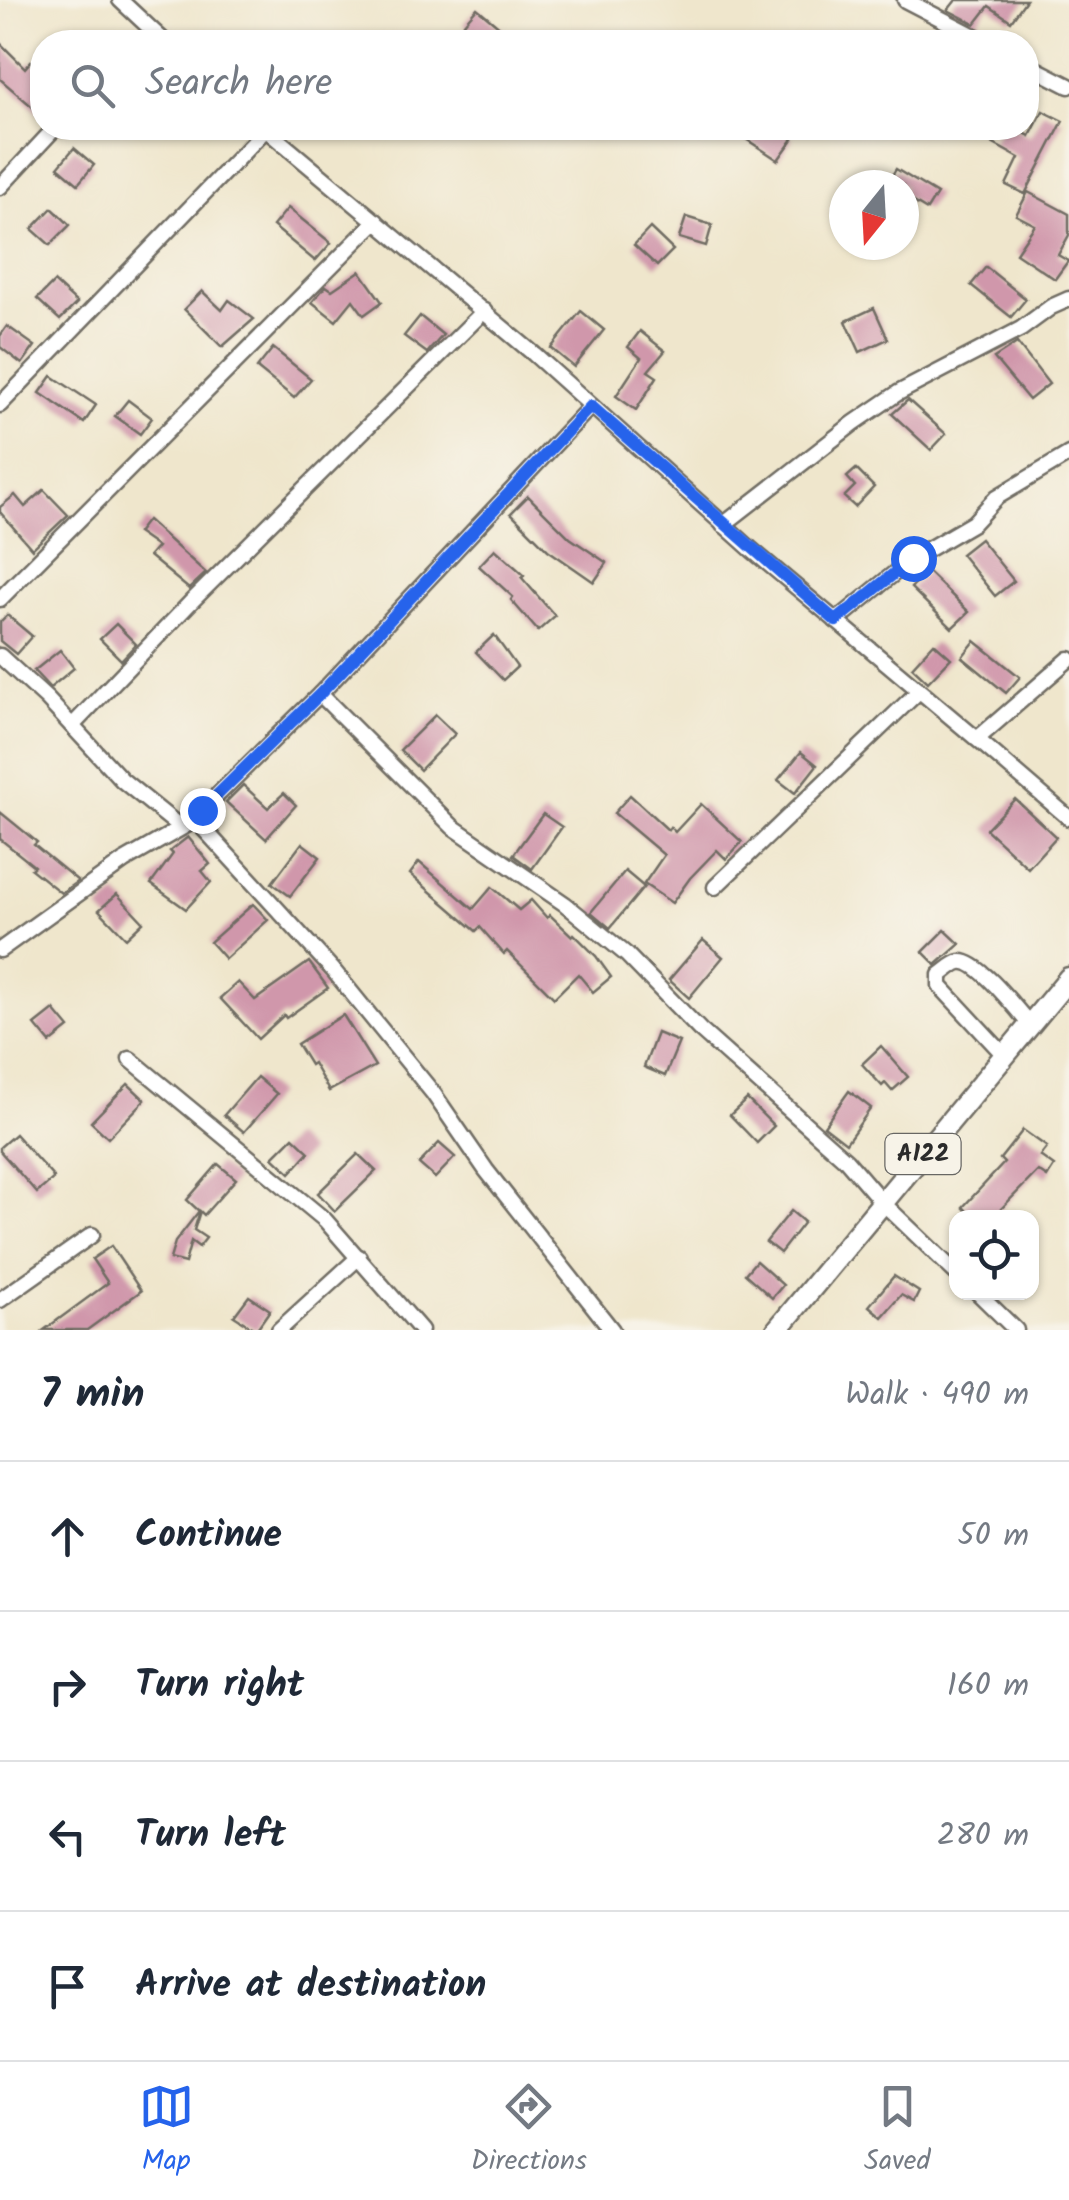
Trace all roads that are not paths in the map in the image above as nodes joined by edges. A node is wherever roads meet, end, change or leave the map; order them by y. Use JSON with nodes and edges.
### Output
{"nodes":[{"id":1,"x":120,"y":0,"type":"edge"},
{"id":2,"x":905,"y":0,"type":"edge"},
{"id":3,"x":147,"y":30,"type":"edge"},
{"id":4,"x":963,"y":30,"type":"edge"},
{"id":5,"x":1039,"y":71,"type":"edge"},
{"id":6,"x":1069,"y":86,"type":"edge"},
{"id":7,"x":44,"y":140,"type":"edge"},
{"id":8,"x":254,"y":140,"type":"edge"},
{"id":9,"x":279,"y":140,"type":"edge"},
{"id":10,"x":0,"y":187,"type":"edge"},
{"id":11,"x":376,"y":221,"type":"junction"},
{"id":12,"x":1069,"y":299,"type":"edge"},
{"id":13,"x":484,"y":311,"type":"junction"},
{"id":14,"x":0,"y":405,"type":"edge"},
{"id":15,"x":591,"y":406,"type":"junction"},
{"id":16,"x":1069,"y":454,"type":"edge"},
{"id":17,"x":723,"y":525,"type":"junction"},
{"id":18,"x":0,"y":598,"type":"edge"},
{"id":19,"x":836,"y":621,"type":"junction"},
{"id":20,"x":0,"y":656,"type":"edge"},
{"id":21,"x":1069,"y":659,"type":"edge"},
{"id":22,"x":918,"y":692,"type":"junction"},
{"id":23,"x":320,"y":694,"type":"junction"},
{"id":24,"x":72,"y":726,"type":"junction"},
{"id":25,"x":977,"y":738,"type":"junction"},
{"id":26,"x":199,"y":818,"type":"junction"},
{"id":27,"x":1069,"y":818,"type":"edge"},
{"id":28,"x":180,"y":828,"type":"junction"},
{"id":29,"x":715,"y":887,"type":"dead end"},
{"id":30,"x":0,"y":950,"type":"edge"},
{"id":31,"x":1069,"y":978,"type":"edge"},
{"id":32,"x":1030,"y":1024,"type":"junction"},
{"id":33,"x":1005,"y":1056,"type":"junction"},
{"id":34,"x":130,"y":1058,"type":"dead end"},
{"id":35,"x":883,"y":1203,"type":"junction"},
{"id":36,"x":92,"y":1235,"type":"dead end"},
{"id":37,"x":359,"y":1257,"type":"junction"},
{"id":38,"x":949,"y":1267,"type":"edge"},
{"id":39,"x":0,"y":1300,"type":"edge"},
{"id":40,"x":984,"y":1300,"type":"edge"},
{"id":41,"x":412,"y":1327,"type":"edge"},
{"id":42,"x":279,"y":1330,"type":"edge"},
{"id":43,"x":612,"y":1330,"type":"edge"},
{"id":44,"x":777,"y":1330,"type":"edge"},
{"id":45,"x":1016,"y":1330,"type":"edge"}],
"edges":[{"from":1,"to":3,"type":"street"},
{"from":2,"to":4,"type":"street"},
{"from":5,"to":6,"type":"street"},
{"from":7,"to":10,"type":"street"},
{"from":8,"to":14,"type":"street"},
{"from":9,"to":11,"type":"street"},
{"from":11,"to":13,"type":"street"},
{"from":11,"to":18,"type":"street"},
{"from":12,"to":17,"type":"street"},
{"from":13,"to":15,"type":"street"},
{"from":13,"to":24,"type":"street"},
{"from":15,"to":17,"type":"street"},
{"from":15,"to":23,"type":"street"},
{"from":16,"to":19,"type":"street"},
{"from":17,"to":19,"type":"street"},
{"from":19,"to":22,"type":"street"},
{"from":20,"to":24,"type":"street"},
{"from":21,"to":25,"type":"street"},
{"from":22,"to":25,"type":"street"},
{"from":22,"to":29,"type":"street"},
{"from":23,"to":26,"type":"street"},
{"from":23,"to":35,"type":"street"},
{"from":24,"to":28,"type":"street"},
{"from":25,"to":27,"type":"street"},
{"from":26,"to":28,"type":"street"},
{"from":26,"to":43,"type":"street"},
{"from":28,"to":30,"type":"street"},
{"from":31,"to":32,"type":"highway","number":"A122"},
{"from":32,"to":33,"type":"highway","number":"A122"},
{"from":32,"to":33,"type":"street"},
{"from":33,"to":35,"type":"highway","number":"A122"},
{"from":34,"to":37,"type":"street"},
{"from":35,"to":38,"type":"street"},
{"from":35,"to":44,"type":"highway","number":"A122"},
{"from":36,"to":39,"type":"street"},
{"from":37,"to":41,"type":"street"},
{"from":37,"to":42,"type":"street"},
{"from":40,"to":45,"type":"street"}]}
